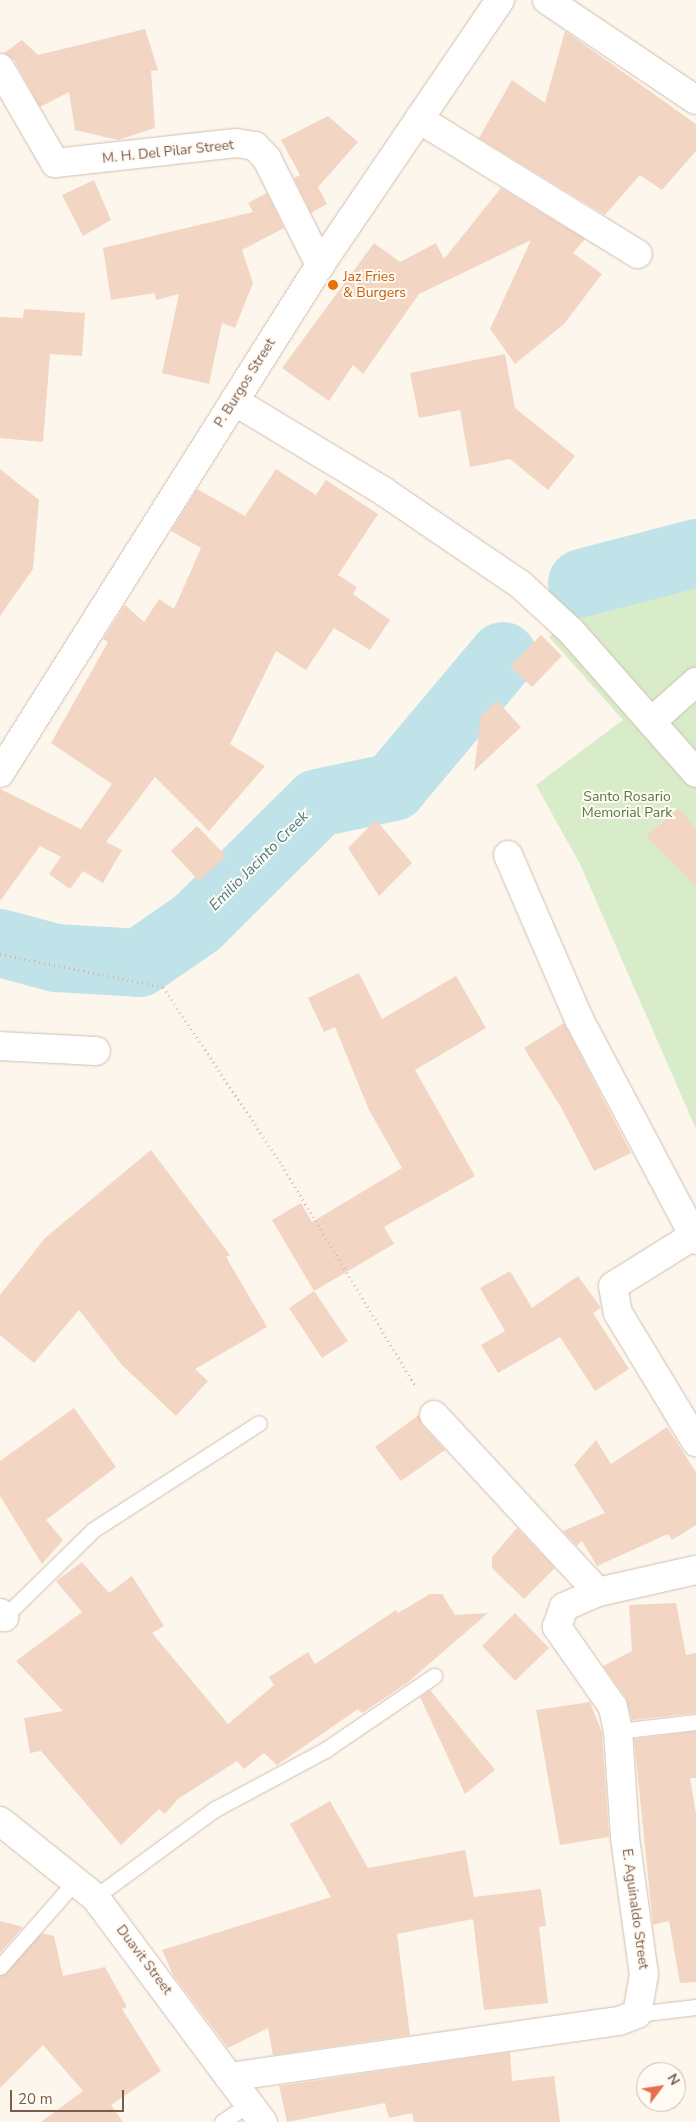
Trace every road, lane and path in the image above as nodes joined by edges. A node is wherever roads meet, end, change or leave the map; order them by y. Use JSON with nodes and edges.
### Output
{"nodes":[{"id":1,"x":500,"y":0,"type":"edge"},
{"id":2,"x":547,"y":0,"type":"edge"},
{"id":3,"x":0,"y":68,"type":"edge"},
{"id":4,"x":696,"y":100,"type":"edge"},
{"id":5,"x":419,"y":119,"type":"junction"},
{"id":6,"x":638,"y":254,"type":"dead end"},
{"id":7,"x":320,"y":265,"type":"junction"},
{"id":8,"x":234,"y":401,"type":"junction"},
{"id":9,"x":696,"y":682,"type":"edge"},
{"id":10,"x":652,"y":722,"type":"junction"},
{"id":11,"x":0,"y":773,"type":"edge"},
{"id":12,"x":696,"y":773,"type":"edge"},
{"id":13,"x":508,"y":854,"type":"dead end"},
{"id":14,"x":0,"y":954,"type":"edge"},
{"id":15,"x":0,"y":1046,"type":"edge"},
{"id":16,"x":96,"y":1052,"type":"dead end"},
{"id":17,"x":695,"y":1238,"type":"edge"},
{"id":18,"x":434,"y":1415,"type":"joint"},
{"id":19,"x":259,"y":1423,"type":"dead end"},
{"id":20,"x":696,"y":1442,"type":"edge"},
{"id":21,"x":696,"y":1570,"type":"edge"},
{"id":22,"x":598,"y":1592,"type":"junction"},
{"id":23,"x":2,"y":1615,"type":"edge"},
{"id":24,"x":434,"y":1676,"type":"dead end"},
{"id":25,"x":696,"y":1722,"type":"edge"},
{"id":26,"x":618,"y":1731,"type":"junction"},
{"id":27,"x":0,"y":1821,"type":"edge"},
{"id":28,"x":86,"y":1888,"type":"junction"},
{"id":29,"x":0,"y":1967,"type":"edge"},
{"id":30,"x":696,"y":2007,"type":"edge"},
{"id":31,"x":637,"y":2014,"type":"junction"},
{"id":32,"x":229,"y":2077,"type":"junction"},
{"id":33,"x":256,"y":2113,"type":"edge"},
{"id":34,"x":222,"y":2122,"type":"edge"}],
"edges":[{"from":1,"to":5,"type":"street","name":"P. Burgos Street"},
{"from":2,"to":4,"type":"street"},
{"from":3,"to":7,"type":"street","name":"M. H. Del Pilar Street"},
{"from":5,"to":6,"type":"street"},
{"from":5,"to":7,"type":"street","name":"P. Burgos Street"},
{"from":7,"to":8,"type":"street","name":"P. Burgos Street"},
{"from":8,"to":10,"type":"street"},
{"from":8,"to":11,"type":"street","name":"P. Burgos Street"},
{"from":9,"to":10,"type":"street"},
{"from":10,"to":12,"type":"street"},
{"from":13,"to":17,"type":"street"},
{"from":14,"to":18,"type":"path"},
{"from":15,"to":16,"type":"street"},
{"from":17,"to":20,"type":"street"},
{"from":18,"to":22,"type":"street"},
{"from":19,"to":23,"type":"lane"},
{"from":21,"to":22,"type":"street","name":"E. Aguinaldo Street"},
{"from":22,"to":26,"type":"street","name":"E. Aguinaldo Street"},
{"from":24,"to":28,"type":"lane"},
{"from":25,"to":26,"type":"lane"},
{"from":26,"to":31,"type":"street","name":"E. Aguinaldo Street"},
{"from":27,"to":28,"type":"street","name":"Duavit Street"},
{"from":28,"to":29,"type":"lane"},
{"from":28,"to":32,"type":"street","name":"Duavit Street"},
{"from":30,"to":31,"type":"lane"},
{"from":31,"to":32,"type":"street"},
{"from":32,"to":33,"type":"street","name":"Duavit Street"},
{"from":33,"to":34,"type":"lane"}]}
